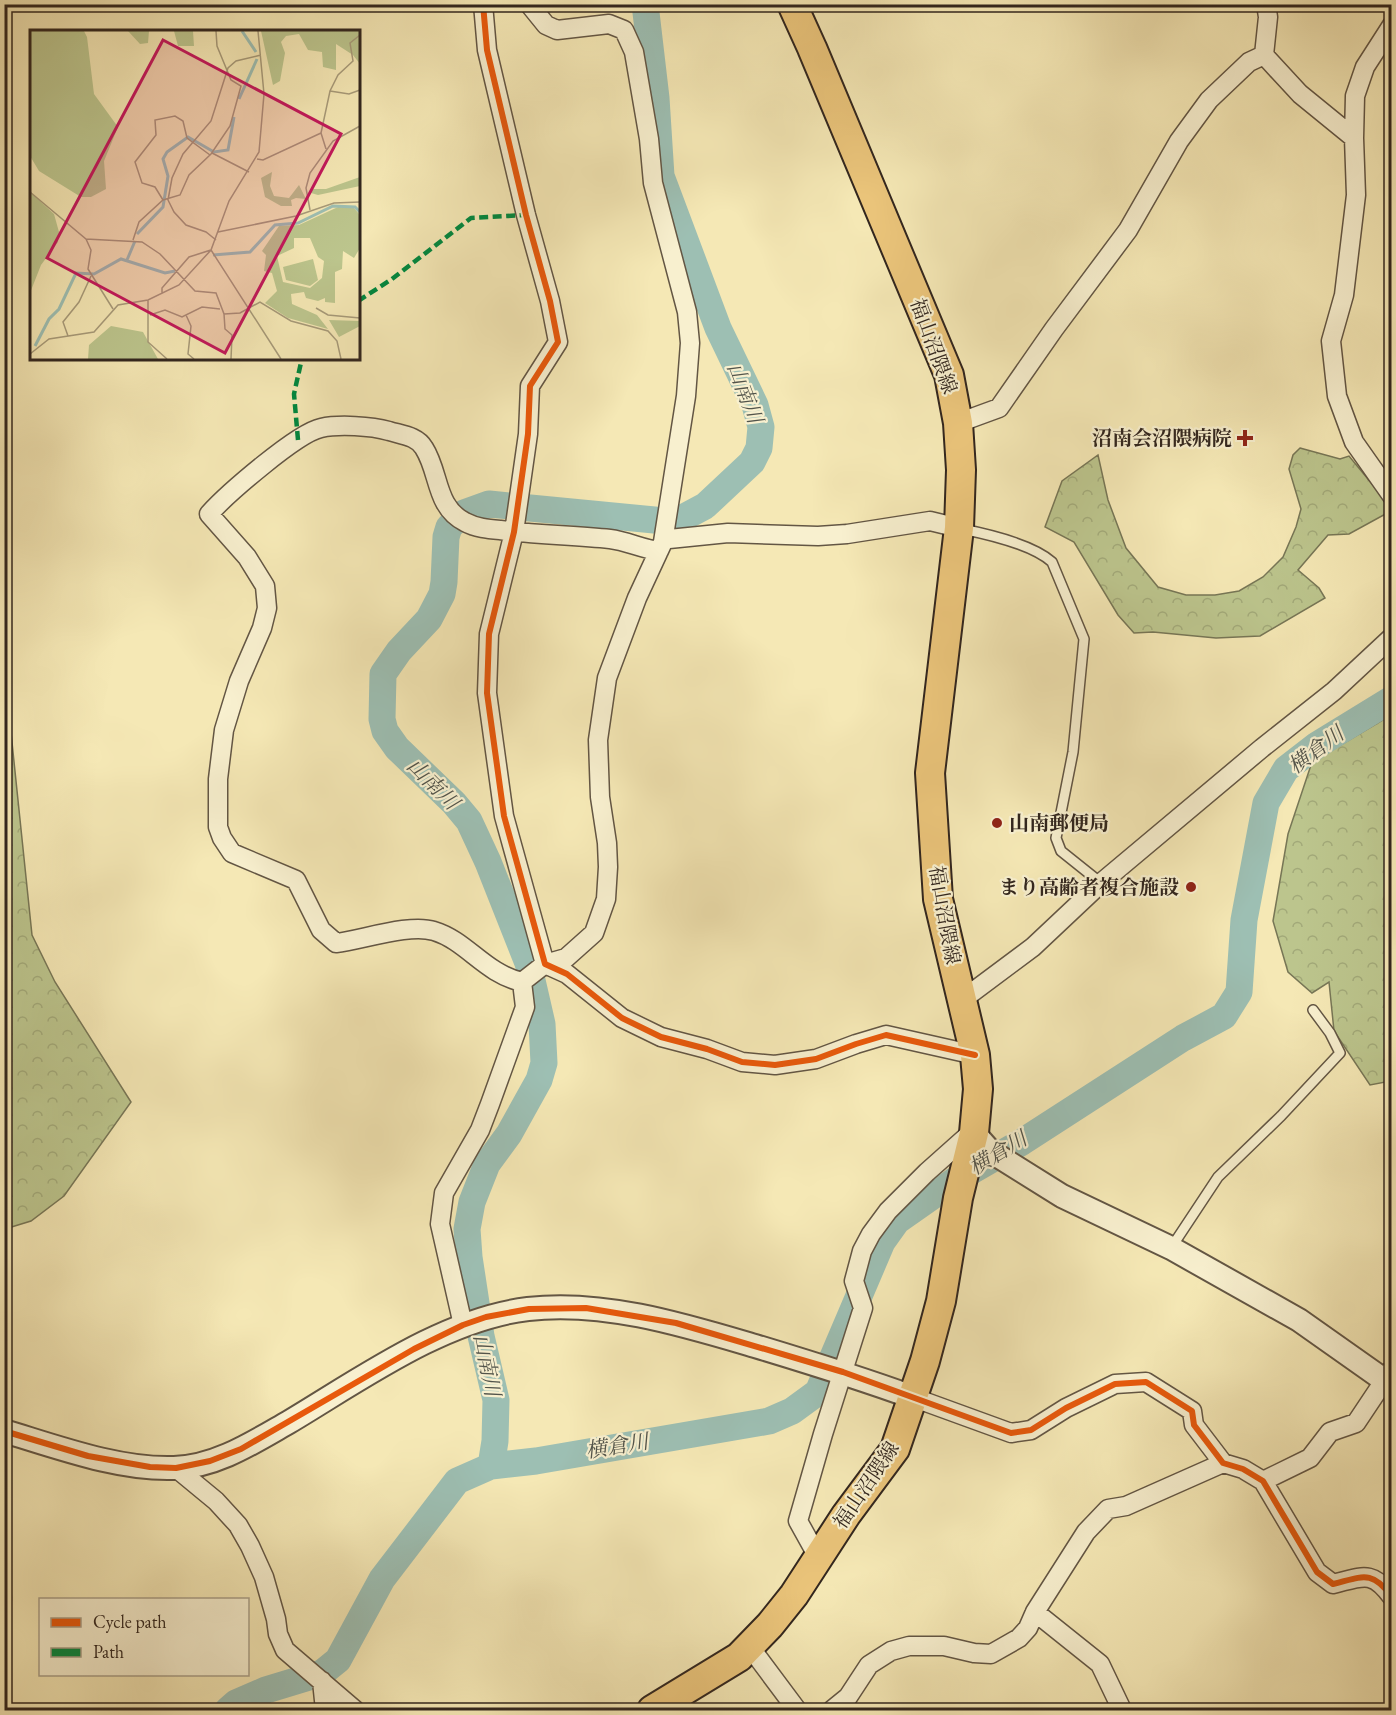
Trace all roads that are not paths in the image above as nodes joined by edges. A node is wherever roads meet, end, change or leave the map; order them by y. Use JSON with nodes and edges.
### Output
{"nodes":[{"id":1,"x":483,"y":4,"type":"edge"},
{"id":2,"x":529,"y":4,"type":"edge"},
{"id":3,"x":792,"y":4,"type":"edge"},
{"id":4,"x":1266,"y":4,"type":"edge"},
{"id":5,"x":1392,"y":25,"type":"edge"},
{"id":6,"x":1264,"y":56,"type":"junction"},
{"id":7,"x":1354,"y":138,"type":"junction"},
{"id":8,"x":958,"y":423,"type":"junction"},
{"id":9,"x":1392,"y":496,"type":"edge"},
{"id":10,"x":959,"y":528,"type":"junction"},
{"id":11,"x":514,"y":532,"type":"junction"},
{"id":12,"x":661,"y":544,"type":"junction"},
{"id":13,"x":1392,"y":638,"type":"edge"},
{"id":14,"x":1101,"y":883,"type":"junction"},
{"id":15,"x":545,"y":964,"type":"junction"},
{"id":16,"x":522,"y":982,"type":"junction"},
{"id":17,"x":962,"y":1000,"type":"junction"},
{"id":18,"x":1313,"y":1010,"type":"dead end"},
{"id":19,"x":975,"y":1055,"type":"junction"},
{"id":20,"x":985,"y":1150,"type":"junction"},
{"id":21,"x":1171,"y":1248,"type":"junction"},
{"id":22,"x":463,"y":1325,"type":"junction"},
{"id":23,"x":843,"y":1372,"type":"junction"},
{"id":24,"x":1389,"y":1377,"type":"edge"},
{"id":25,"x":912,"y":1397,"type":"junction"},
{"id":26,"x":4,"y":1431,"type":"edge"},
{"id":27,"x":1223,"y":1463,"type":"junction"},
{"id":28,"x":176,"y":1468,"type":"junction"},
{"id":29,"x":1263,"y":1481,"type":"junction"},
{"id":30,"x":818,"y":1557,"type":"junction"},
{"id":31,"x":1392,"y":1597,"type":"edge"},
{"id":32,"x":1035,"y":1612,"type":"junction"},
{"id":33,"x":750,"y":1647,"type":"junction"},
{"id":34,"x":322,"y":1681,"type":"junction"},
{"id":35,"x":325,"y":1710,"type":"edge"},
{"id":36,"x":355,"y":1710,"type":"edge"},
{"id":37,"x":652,"y":1710,"type":"edge"},
{"id":38,"x":797,"y":1710,"type":"edge"},
{"id":39,"x":832,"y":1710,"type":"edge"},
{"id":40,"x":1122,"y":1710,"type":"edge"}],
"edges":[{"from":1,"to":11,"type":"street"},
{"from":2,"to":12,"type":"street"},
{"from":3,"to":8,"type":"main road","name":"福山沼隈線"},
{"from":4,"to":6,"type":"street"},
{"from":5,"to":7,"type":"street"},
{"from":6,"to":7,"type":"street"},
{"from":6,"to":8,"type":"street"},
{"from":7,"to":9,"type":"street"},
{"from":8,"to":10,"type":"main road","name":"福山沼隈線"},
{"from":10,"to":12,"type":"street"},
{"from":10,"to":14,"type":"lane"},
{"from":10,"to":17,"type":"main road","name":"福山沼隈線"},
{"from":11,"to":12,"type":"street"},
{"from":11,"to":15,"type":"street"},
{"from":11,"to":16,"type":"street"},
{"from":12,"to":15,"type":"street"},
{"from":13,"to":14,"type":"street"},
{"from":14,"to":17,"type":"street"},
{"from":15,"to":16,"type":"street"},
{"from":15,"to":19,"type":"street"},
{"from":16,"to":22,"type":"street"},
{"from":17,"to":19,"type":"main road","name":"福山沼隈線"},
{"from":18,"to":21,"type":"lane"},
{"from":19,"to":20,"type":"main road","name":"福山沼隈線"},
{"from":20,"to":21,"type":"street"},
{"from":20,"to":23,"type":"street"},
{"from":20,"to":25,"type":"main road","name":"福山沼隈線"},
{"from":21,"to":24,"type":"street"},
{"from":22,"to":23,"type":"street"},
{"from":22,"to":28,"type":"street"},
{"from":23,"to":25,"type":"street"},
{"from":23,"to":30,"type":"street"},
{"from":24,"to":29,"type":"street"},
{"from":25,"to":27,"type":"street"},
{"from":25,"to":30,"type":"main road","name":"福山沼隈線"},
{"from":26,"to":28,"type":"street"},
{"from":27,"to":29,"type":"street"},
{"from":27,"to":32,"type":"street"},
{"from":28,"to":34,"type":"street"},
{"from":29,"to":31,"type":"street"},
{"from":30,"to":33,"type":"main road","name":"福山沼隈線"},
{"from":32,"to":39,"type":"street"},
{"from":32,"to":40,"type":"street"},
{"from":33,"to":37,"type":"main road","name":"福山沼隈線"},
{"from":33,"to":38,"type":"street"},
{"from":34,"to":35,"type":"street"},
{"from":34,"to":36,"type":"street"}]}
